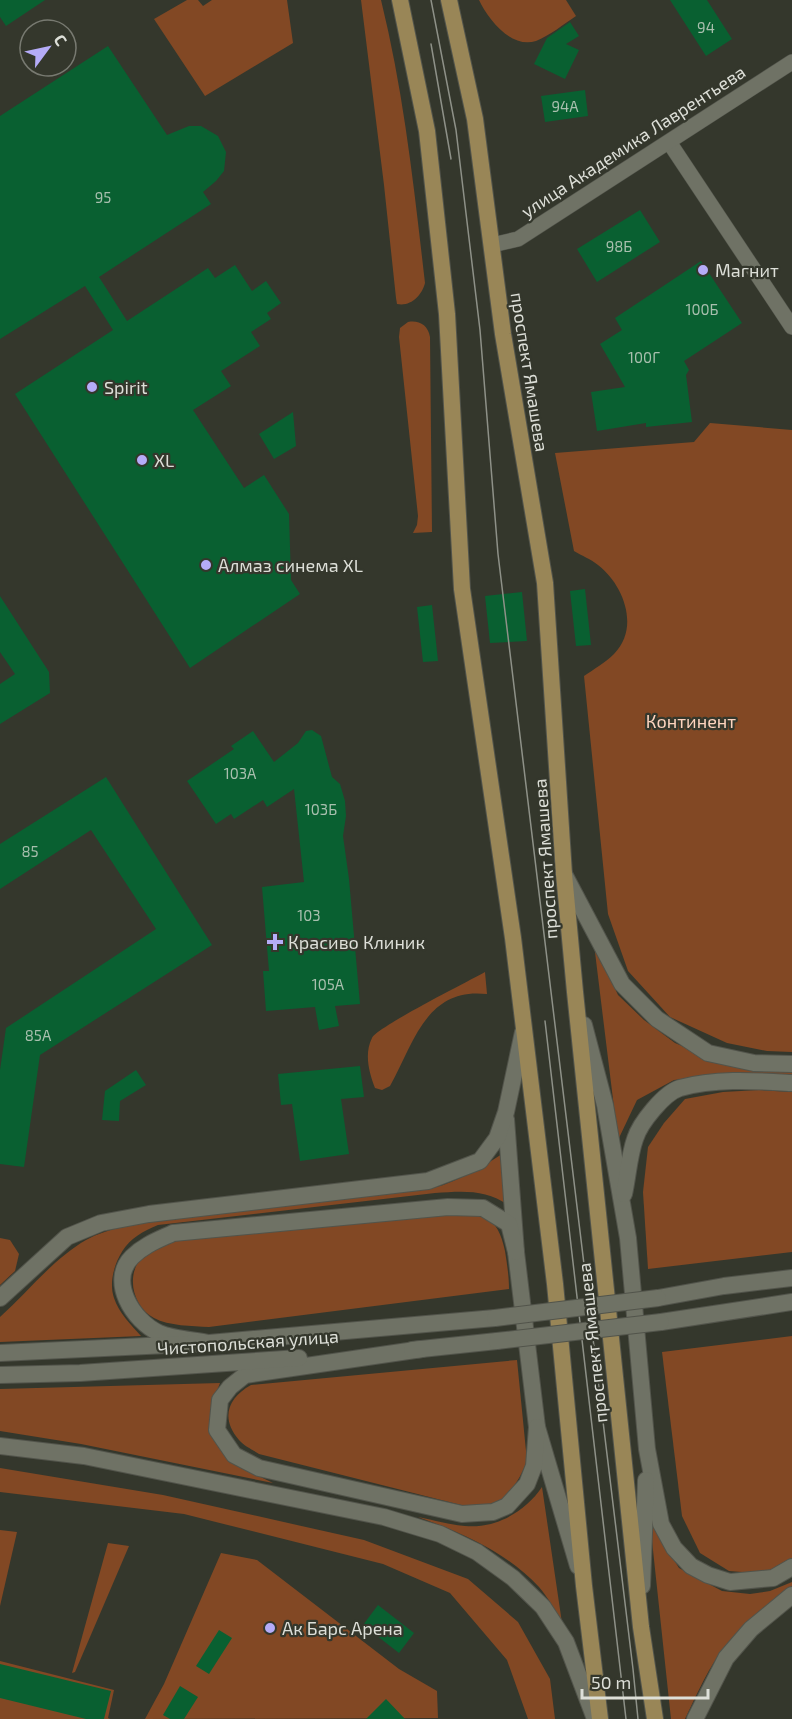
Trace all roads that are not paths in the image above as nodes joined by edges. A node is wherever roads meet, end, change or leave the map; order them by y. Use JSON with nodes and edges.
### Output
{"nodes":[{"id":1,"x":400,"y":0,"type":"edge"},
{"id":2,"x":449,"y":0,"type":"edge"},
{"id":3,"x":792,"y":62,"type":"edge"},
{"id":4,"x":669,"y":142,"type":"junction"},
{"id":5,"x":492,"y":245,"type":"junction"},
{"id":6,"x":792,"y":327,"type":"edge"},
{"id":7,"x":564,"y":874,"type":"junction"},
{"id":8,"x":575,"y":992,"type":"junction"},
{"id":9,"x":523,"y":1032,"type":"junction"},
{"id":10,"x":792,"y":1064,"type":"edge"},
{"id":11,"x":792,"y":1083,"type":"edge"},
{"id":12,"x":506,"y":1112,"type":"junction"},
{"id":13,"x":622,"y":1207,"type":"junction"},
{"id":14,"x":516,"y":1252,"type":"junction"},
{"id":15,"x":792,"y":1272,"type":"edge"},
{"id":16,"x":792,"y":1278,"type":"edge"},
{"id":17,"x":724,"y":1286,"type":"junction"},
{"id":18,"x":0,"y":1298,"type":"edge"},
{"id":19,"x":792,"y":1302,"type":"edge"},
{"id":20,"x":209,"y":1343,"type":"junction"},
{"id":21,"x":422,"y":1349,"type":"junction"},
{"id":22,"x":0,"y":1353,"type":"edge"},
{"id":23,"x":0,"y":1375,"type":"edge"},
{"id":24,"x":537,"y":1428,"type":"junction"},
{"id":25,"x":0,"y":1446,"type":"edge"},
{"id":26,"x":647,"y":1449,"type":"junction"},
{"id":27,"x":792,"y":1567,"type":"edge"},
{"id":28,"x":584,"y":1586,"type":"junction"},
{"id":29,"x":792,"y":1595,"type":"edge"},
{"id":30,"x":641,"y":1627,"type":"junction"},
{"id":31,"x":597,"y":1719,"type":"edge"},
{"id":32,"x":655,"y":1719,"type":"edge"},
{"id":33,"x":695,"y":1719,"type":"edge"}],
"edges":[{"from":1,"to":9,"type":"main road","name":"проспект Ямашева"},
{"from":2,"to":5,"type":"main road","name":"проспект Ямашева"},
{"from":3,"to":4,"type":"street","name":"улица Академика Лаврентьева"},
{"from":4,"to":5,"type":"street","name":"улица Академика Лаврентьева"},
{"from":4,"to":6,"type":"street"},
{"from":5,"to":7,"type":"main road","name":"проспект Ямашева"},
{"from":7,"to":8,"type":"main road","name":"проспект Ямашева"},
{"from":7,"to":10,"type":"main road"},
{"from":8,"to":13,"type":"main road"},
{"from":8,"to":30,"type":"main road","name":"проспект Ямашева"},
{"from":9,"to":12,"type":"main road"},
{"from":9,"to":28,"type":"main road","name":"проспект Ямашева"},
{"from":11,"to":13,"type":"main road"},
{"from":12,"to":14,"type":"main road"},
{"from":12,"to":18,"type":"main road"},
{"from":13,"to":26,"type":"main road"},
{"from":14,"to":20,"type":"main road"},
{"from":14,"to":24,"type":"main road"},
{"from":15,"to":17,"type":"main road"},
{"from":16,"to":17,"type":"main road"},
{"from":17,"to":20,"type":"main road","name":"Чистопольская улица","bridge":true},
{"from":19,"to":21,"type":"main road","name":"Чистопольская улица","bridge":true},
{"from":20,"to":22,"type":"main road","name":"Чистопольская улица"},
{"from":21,"to":23,"type":"main road","name":"Чистопольская улица"},
{"from":21,"to":24,"type":"main road"},
{"from":24,"to":28,"type":"main road"},
{"from":25,"to":31,"type":"main road"},
{"from":26,"to":27,"type":"main road"},
{"from":26,"to":30,"type":"main road"},
{"from":28,"to":31,"type":"main road","name":"проспект Ямашева"},
{"from":29,"to":33,"type":"main road"},
{"from":30,"to":32,"type":"main road","name":"проспект Ямашева"}]}
